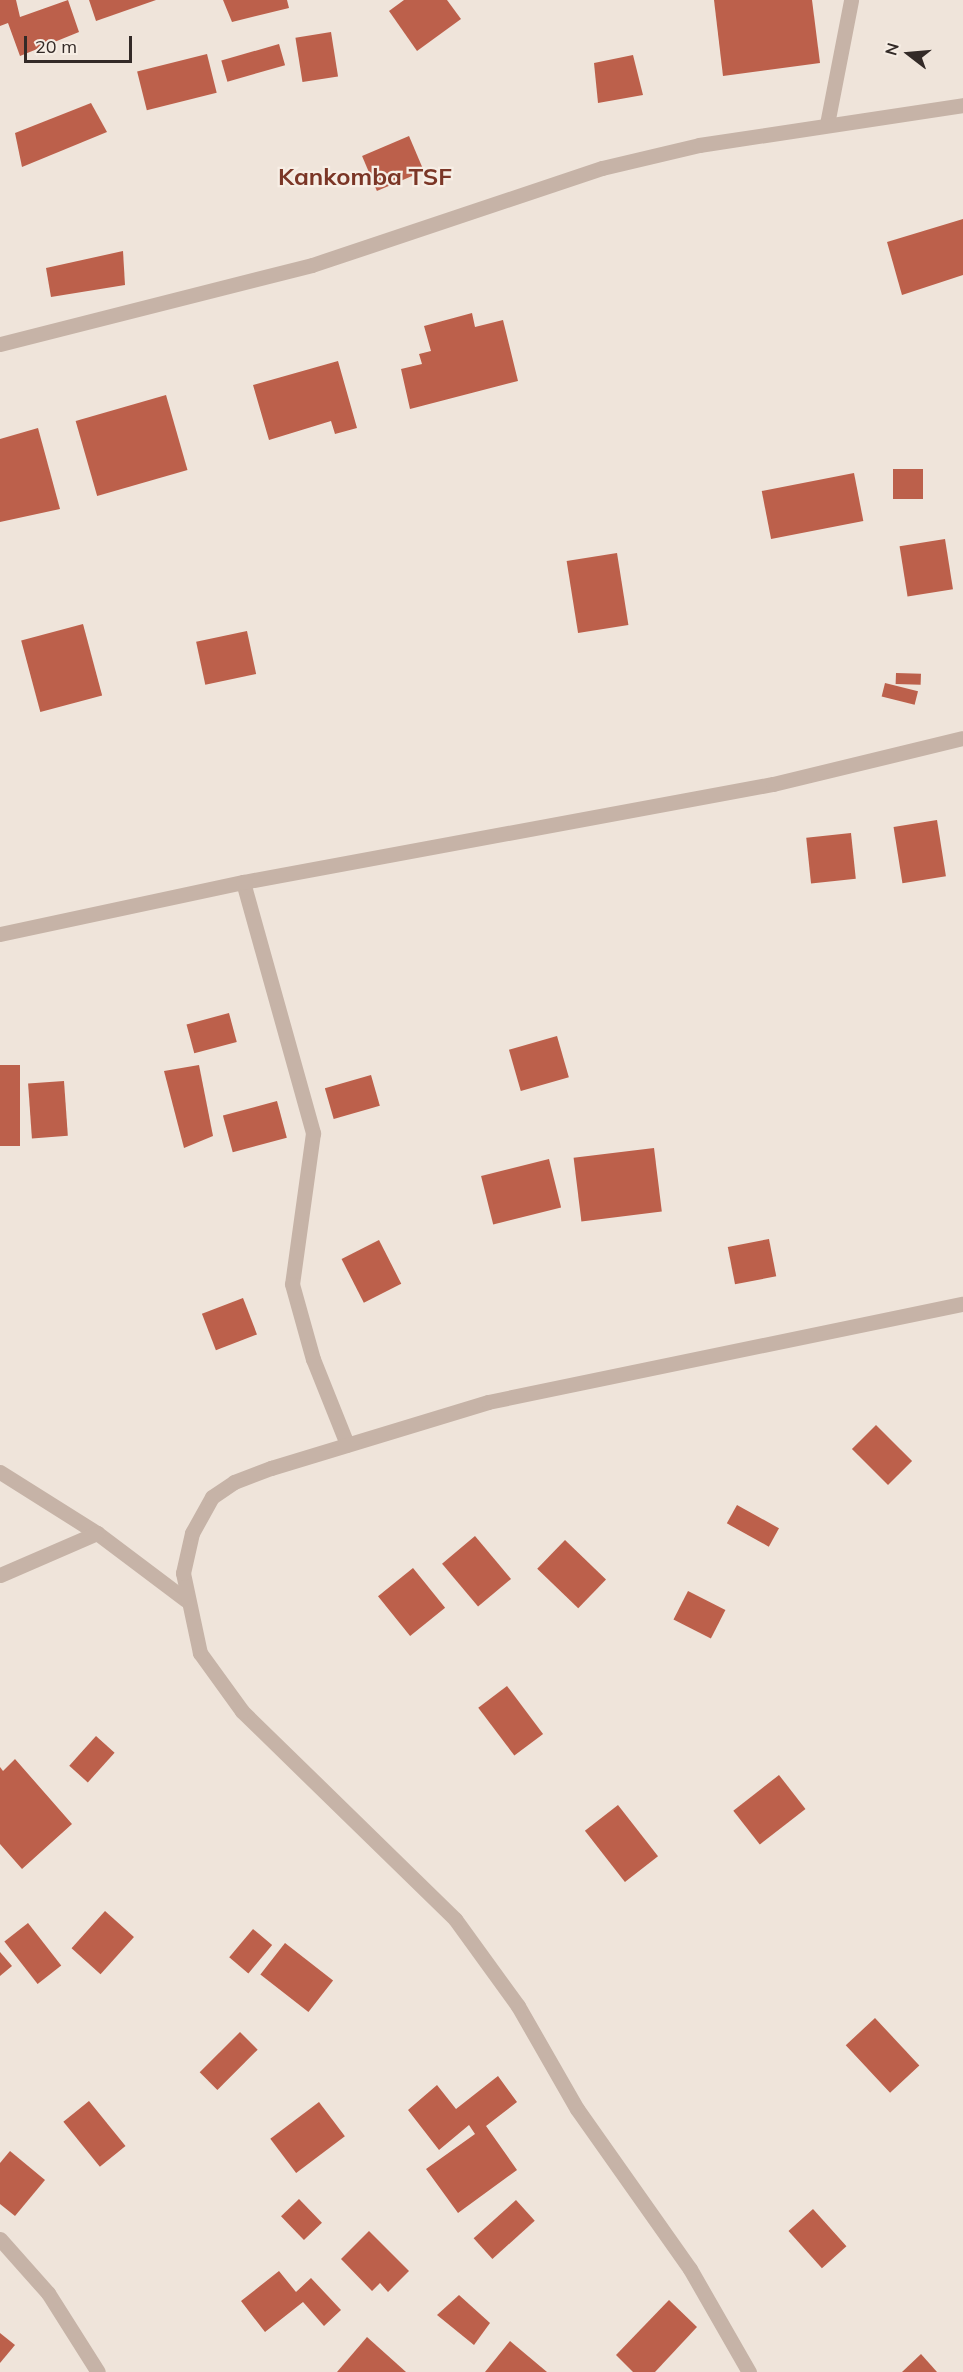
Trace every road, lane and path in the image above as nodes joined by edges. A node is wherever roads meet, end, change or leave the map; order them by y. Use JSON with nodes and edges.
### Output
{"nodes":[{"id":1,"x":851,"y":0,"type":"edge"},
{"id":2,"x":963,"y":105,"type":"edge"},
{"id":3,"x":827,"y":124,"type":"junction"},
{"id":4,"x":0,"y":344,"type":"edge"},
{"id":5,"x":963,"y":738,"type":"edge"},
{"id":6,"x":243,"y":882,"type":"junction"},
{"id":7,"x":0,"y":934,"type":"edge"},
{"id":8,"x":963,"y":1304,"type":"edge"},
{"id":9,"x":347,"y":1444,"type":"junction"},
{"id":10,"x":0,"y":1472,"type":"edge"},
{"id":11,"x":97,"y":1533,"type":"junction"},
{"id":12,"x":0,"y":1575,"type":"edge"},
{"id":13,"x":186,"y":1600,"type":"junction"},
{"id":14,"x":0,"y":2239,"type":"edge"},
{"id":15,"x":98,"y":2372,"type":"edge"},
{"id":16,"x":749,"y":2372,"type":"edge"}],
"edges":[{"from":1,"to":3,"type":"street"},
{"from":2,"to":3,"type":"street"},
{"from":3,"to":4,"type":"street"},
{"from":5,"to":6,"type":"street"},
{"from":6,"to":7,"type":"street"},
{"from":6,"to":9,"type":"street"},
{"from":8,"to":9,"type":"street"},
{"from":9,"to":13,"type":"street"},
{"from":10,"to":11,"type":"street"},
{"from":11,"to":12,"type":"street"},
{"from":11,"to":13,"type":"street"},
{"from":13,"to":16,"type":"street"},
{"from":14,"to":15,"type":"street"}]}
